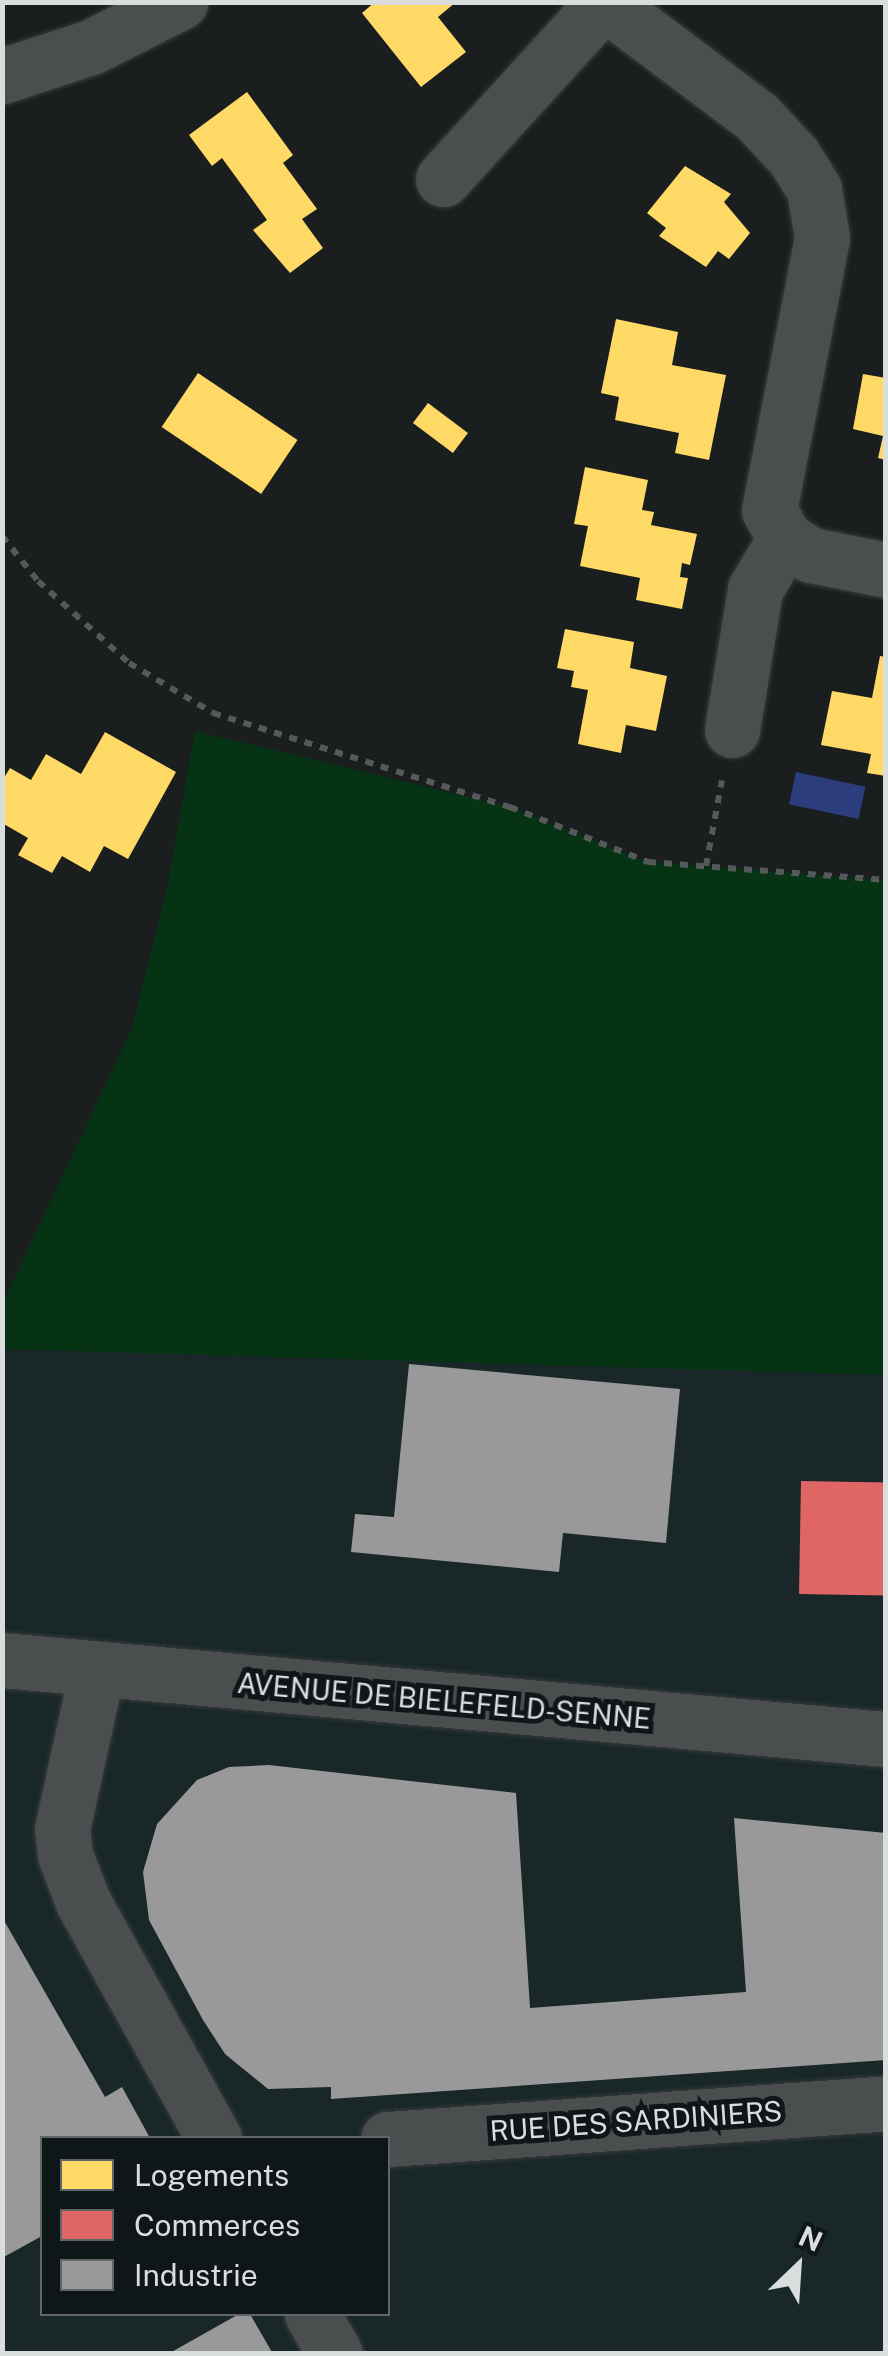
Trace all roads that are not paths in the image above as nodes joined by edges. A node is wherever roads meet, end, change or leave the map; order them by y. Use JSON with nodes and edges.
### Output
{"nodes":[{"id":1,"x":180,"y":2,"type":"edge"},
{"id":2,"x":2,"y":76,"type":"edge"},
{"id":3,"x":443,"y":179,"type":"dead end"},
{"id":4,"x":785,"y":540,"type":"junction"},
{"id":5,"x":886,"y":570,"type":"edge"},
{"id":6,"x":732,"y":730,"type":"road end"},
{"id":7,"x":2,"y":1660,"type":"edge"},
{"id":8,"x":96,"y":1670,"type":"junction"},
{"id":9,"x":886,"y":1739,"type":"edge"},
{"id":10,"x":886,"y":2102,"type":"edge"},
{"id":11,"x":213,"y":2136,"type":"edge"},
{"id":12,"x":390,"y":2138,"type":"edge"},
{"id":13,"x":313,"y":2316,"type":"edge"},
{"id":14,"x":334,"y":2354,"type":"edge"}],
"edges":[{"from":1,"to":2,"type":"street"},
{"from":3,"to":4,"type":"street"},
{"from":4,"to":5,"type":"street"},
{"from":4,"to":6,"type":"street"},
{"from":7,"to":8,"type":"street","name":"AVENUE DE BIELEFELD-SENNE"},
{"from":8,"to":9,"type":"street","name":"AVENUE DE BIELEFELD-SENNE"},
{"from":8,"to":11,"type":"street"},
{"from":10,"to":12,"type":"street","name":"RUE DES SARDINIERS"},
{"from":13,"to":14,"type":"street"}]}
